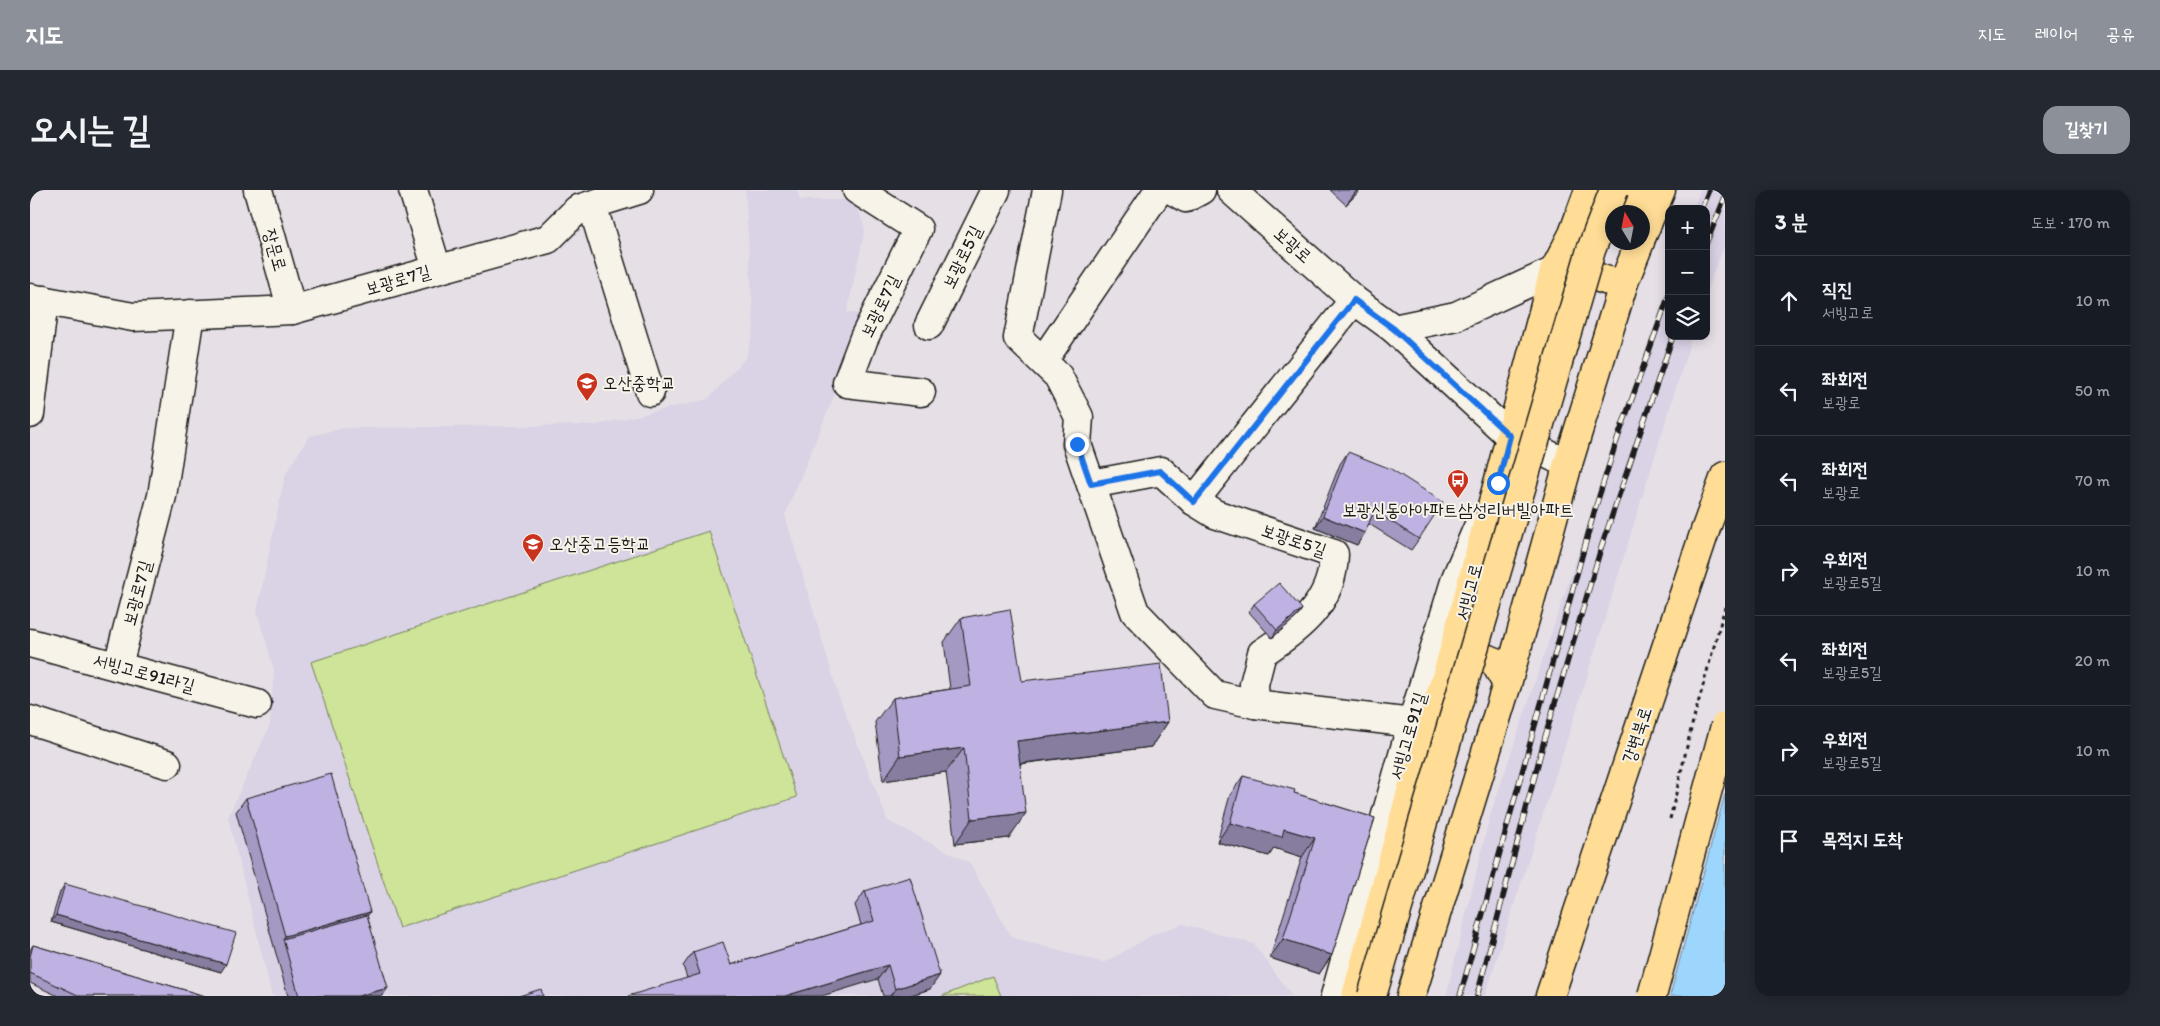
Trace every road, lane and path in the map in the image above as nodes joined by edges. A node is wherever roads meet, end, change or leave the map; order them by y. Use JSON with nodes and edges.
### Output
{"nodes":[{"id":1,"x":258,"y":190,"type":"edge"},
{"id":2,"x":414,"y":190,"type":"edge"},
{"id":3,"x":640,"y":190,"type":"edge"},
{"id":4,"x":857,"y":190,"type":"edge"},
{"id":5,"x":996,"y":190,"type":"edge"},
{"id":6,"x":1047,"y":190,"type":"edge"},
{"id":7,"x":1159,"y":190,"type":"edge"},
{"id":8,"x":1172,"y":190,"type":"edge"},
{"id":9,"x":1201,"y":190,"type":"edge"},
{"id":10,"x":1232,"y":190,"type":"edge"},
{"id":11,"x":1589,"y":190,"type":"edge"},
{"id":12,"x":1614,"y":190,"type":"edge"},
{"id":13,"x":1632,"y":190,"type":"edge"},
{"id":14,"x":1661,"y":190,"type":"edge"},
{"id":15,"x":592,"y":205,"type":"junction"},
{"id":16,"x":1626,"y":205,"type":"edge"},
{"id":17,"x":1650,"y":217,"type":"edge"},
{"id":18,"x":1573,"y":234,"type":"junction"},
{"id":19,"x":1609,"y":250,"type":"edge"},
{"id":20,"x":1637,"y":250,"type":"edge"},
{"id":21,"x":437,"y":269,"type":"junction"},
{"id":22,"x":1554,"y":271,"type":"junction"},
{"id":23,"x":1624,"y":282,"type":"junction"},
{"id":24,"x":37,"y":299,"type":"edge"},
{"id":25,"x":1354,"y":300,"type":"junction"},
{"id":26,"x":292,"y":310,"type":"junction"},
{"id":27,"x":190,"y":314,"type":"junction"},
{"id":28,"x":929,"y":325,"type":"dead end"},
{"id":29,"x":1394,"y":329,"type":"junction"},
{"id":30,"x":1043,"y":361,"type":"junction"},
{"id":31,"x":650,"y":392,"type":"dead end"},
{"id":32,"x":921,"y":392,"type":"dead end"},
{"id":33,"x":30,"y":414,"type":"edge"},
{"id":34,"x":1510,"y":436,"type":"junction"},
{"id":35,"x":1568,"y":464,"type":"junction"},
{"id":36,"x":1725,"y":476,"type":"edge"},
{"id":37,"x":1498,"y":483,"type":"junction"},
{"id":38,"x":1091,"y":484,"type":"junction"},
{"id":39,"x":1194,"y":502,"type":"junction"},
{"id":40,"x":30,"y":643,"type":"edge"},
{"id":41,"x":1452,"y":661,"type":"junction"},
{"id":42,"x":118,"y":666,"type":"junction"},
{"id":43,"x":1507,"y":684,"type":"junction"},
{"id":44,"x":257,"y":704,"type":"dead end"},
{"id":45,"x":1256,"y":704,"type":"junction"},
{"id":46,"x":30,"y":720,"type":"edge"},
{"id":47,"x":1412,"y":723,"type":"junction"},
{"id":48,"x":1725,"y":726,"type":"edge"},
{"id":49,"x":167,"y":764,"type":"dead end"},
{"id":50,"x":1335,"y":996,"type":"edge"},
{"id":51,"x":1356,"y":996,"type":"edge"},
{"id":52,"x":1372,"y":996,"type":"edge"},
{"id":53,"x":1392,"y":996,"type":"edge"},
{"id":54,"x":1411,"y":996,"type":"edge"},
{"id":55,"x":1550,"y":996,"type":"edge"},
{"id":56,"x":1652,"y":996,"type":"edge"}],
"edges":[{"from":1,"to":26,"type":"street","name":"장문로"},
{"from":2,"to":21,"type":"street"},
{"from":3,"to":15,"type":"street","name":"보광로7길"},
{"from":4,"to":32,"type":"street","name":"보광로7길"},
{"from":5,"to":28,"type":"street","name":"보광로5길"},
{"from":6,"to":30,"type":"street"},
{"from":7,"to":30,"type":"street"},
{"from":8,"to":9,"type":"street"},
{"from":10,"to":25,"type":"street","name":"보광로"},
{"from":11,"to":18,"type":"main road","name":"서빙고로"},
{"from":12,"to":52,"type":"main road","bridge":true},
{"from":13,"to":16,"type":"main road"},
{"from":14,"to":17,"type":"main road"},
{"from":15,"to":21,"type":"street","name":"보광로7길"},
{"from":15,"to":31,"type":"street"},
{"from":18,"to":22,"type":"main road","name":"서빙고로"},
{"from":18,"to":23,"type":"main road"},
{"from":19,"to":53,"type":"main road"},
{"from":20,"to":23,"type":"main road"},
{"from":21,"to":26,"type":"street","name":"보광로7길"},
{"from":22,"to":29,"type":"street"},
{"from":22,"to":34,"type":"main road","name":"서빙고로"},
{"from":23,"to":35,"type":"main road"},
{"from":24,"to":27,"type":"street","name":"보광로7길"},
{"from":24,"to":33,"type":"street","name":"보광로7길"},
{"from":25,"to":29,"type":"street","name":"보광로"},
{"from":25,"to":39,"type":"street"},
{"from":26,"to":27,"type":"street","name":"보광로7길"},
{"from":27,"to":42,"type":"street","name":"보광로7길"},
{"from":29,"to":34,"type":"street","name":"보광로"},
{"from":30,"to":38,"type":"street"},
{"from":34,"to":35,"type":"street","name":"보광로"},
{"from":34,"to":37,"type":"main road","name":"서빙고로"},
{"from":35,"to":43,"type":"main road"},
{"from":36,"to":55,"type":"main road","name":"강변북로"},
{"from":37,"to":41,"type":"main road","name":"서빙고로"},
{"from":37,"to":47,"type":"street","name":"서빙고로91길"},
{"from":38,"to":39,"type":"street","name":"보광로5길"},
{"from":38,"to":45,"type":"street"},
{"from":39,"to":45,"type":"street","name":"보광로5길"},
{"from":40,"to":42,"type":"street","name":"서빙고로91라길"},
{"from":41,"to":43,"type":"main road"},
{"from":41,"to":51,"type":"main road","name":"서빙고로"},
{"from":42,"to":44,"type":"street","name":"서빙고로91라길"},
{"from":43,"to":54,"type":"main road"},
{"from":45,"to":47,"type":"street"},
{"from":46,"to":49,"type":"street"},
{"from":47,"to":50,"type":"street","name":"서빙고로91길"},
{"from":48,"to":56,"type":"main road","bridge":true}]}
